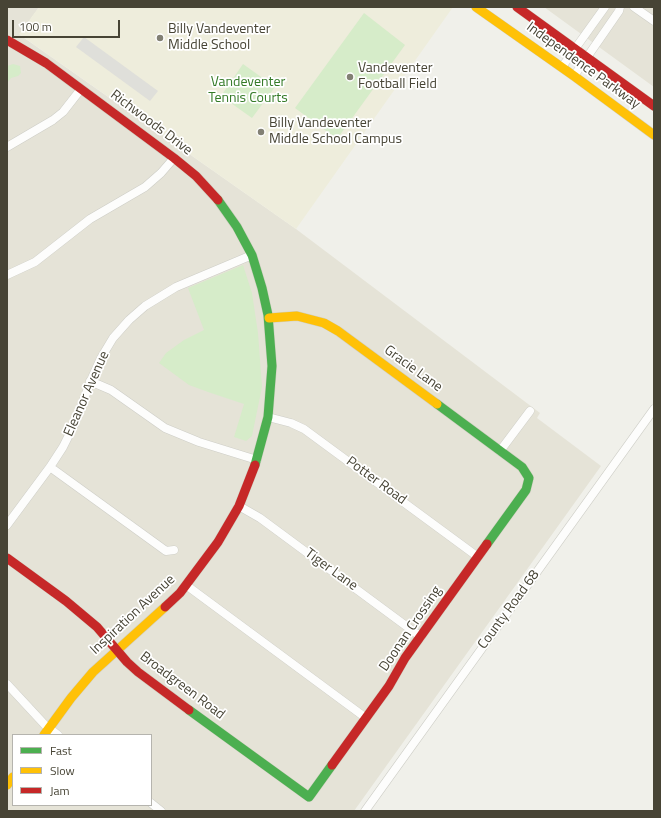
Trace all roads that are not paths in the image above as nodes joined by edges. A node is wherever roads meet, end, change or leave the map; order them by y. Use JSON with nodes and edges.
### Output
{"nodes":[{"id":1,"x":476,"y":7,"type":"edge"},
{"id":2,"x":517,"y":7,"type":"edge"},
{"id":3,"x":605,"y":7,"type":"edge"},
{"id":4,"x":620,"y":7,"type":"edge"},
{"id":5,"x":634,"y":7,"type":"edge"},
{"id":6,"x":654,"y":21,"type":"edge"},
{"id":7,"x":7,"y":40,"type":"edge"},
{"id":8,"x":575,"y":49,"type":"junction"},
{"id":9,"x":586,"y":58,"type":"junction"},
{"id":10,"x":562,"y":68,"type":"junction"},
{"id":11,"x":574,"y":76,"type":"junction"},
{"id":12,"x":81,"y":89,"type":"junction"},
{"id":13,"x":654,"y":106,"type":"edge"},
{"id":14,"x":654,"y":135,"type":"edge"},
{"id":15,"x":7,"y":147,"type":"edge"},
{"id":16,"x":174,"y":158,"type":"junction"},
{"id":17,"x":252,"y":255,"type":"junction"},
{"id":18,"x":7,"y":275,"type":"edge"},
{"id":19,"x":269,"y":318,"type":"junction"},
{"id":20,"x":90,"y":381,"type":"junction"},
{"id":21,"x":654,"y":409,"type":"edge"},
{"id":22,"x":530,"y":411,"type":"dead end"},
{"id":23,"x":268,"y":417,"type":"junction"},
{"id":24,"x":500,"y":451,"type":"junction"},
{"id":25,"x":257,"y":460,"type":"junction"},
{"id":26,"x":50,"y":467,"type":"junction"},
{"id":27,"x":528,"y":475,"type":"joint"},
{"id":28,"x":239,"y":506,"type":"junction"},
{"id":29,"x":7,"y":525,"type":"edge"},
{"id":30,"x":174,"y":550,"type":"dead end"},
{"id":31,"x":478,"y":557,"type":"junction"},
{"id":32,"x":7,"y":558,"type":"edge"},
{"id":33,"x":186,"y":585,"type":"junction"},
{"id":34,"x":421,"y":637,"type":"junction"},
{"id":35,"x":117,"y":650,"type":"junction"},
{"id":36,"x":7,"y":684,"type":"edge"},
{"id":37,"x":366,"y":718,"type":"junction"},
{"id":38,"x":46,"y":732,"type":"edge"},
{"id":39,"x":309,"y":798,"type":"joint"},
{"id":40,"x":152,"y":804,"type":"edge"},
{"id":41,"x":162,"y":811,"type":"edge"},
{"id":42,"x":365,"y":811,"type":"edge"}],
"edges":[{"from":1,"to":10,"type":"street","name":"Independence Parkway"},
{"from":2,"to":8,"type":"street","name":"Independence Parkway"},
{"from":3,"to":8,"type":"street"},
{"from":4,"to":9,"type":"street"},
{"from":5,"to":6,"type":"street"},
{"from":7,"to":12,"type":"street","name":"Richwoods Drive"},
{"from":8,"to":9,"type":"street","name":"Independence Parkway"},
{"from":8,"to":10,"type":"street"},
{"from":9,"to":11,"type":"street"},
{"from":9,"to":13,"type":"street","name":"Independence Parkway"},
{"from":10,"to":11,"type":"street","name":"Independence Parkway"},
{"from":11,"to":14,"type":"street","name":"Independence Parkway"},
{"from":12,"to":15,"type":"street"},
{"from":12,"to":16,"type":"street","name":"Richwoods Drive"},
{"from":16,"to":17,"type":"street","name":"Richwoods Drive"},
{"from":16,"to":18,"type":"street"},
{"from":17,"to":19,"type":"street","name":"Inspiration Avenue"},
{"from":17,"to":20,"type":"street","name":"Eleanor Avenue"},
{"from":19,"to":23,"type":"street","name":"Inspiration Avenue"},
{"from":19,"to":24,"type":"street","name":"Gracie Lane"},
{"from":20,"to":25,"type":"street"},
{"from":20,"to":26,"type":"street","name":"Eleanor Avenue"},
{"from":21,"to":42,"type":"street","name":"County Road 68"},
{"from":22,"to":24,"type":"street"},
{"from":23,"to":25,"type":"street","name":"Inspiration Avenue"},
{"from":23,"to":31,"type":"street","name":"Potter Road"},
{"from":24,"to":27,"type":"street","name":"Gracie Lane"},
{"from":25,"to":28,"type":"street","name":"Inspiration Avenue"},
{"from":26,"to":29,"type":"street","name":"Eleanor Avenue"},
{"from":26,"to":30,"type":"street"},
{"from":27,"to":31,"type":"street","name":"Doonan Crossing"},
{"from":28,"to":33,"type":"street","name":"Inspiration Avenue"},
{"from":28,"to":34,"type":"street","name":"Tiger Lane"},
{"from":31,"to":34,"type":"street","name":"Doonan Crossing"},
{"from":32,"to":35,"type":"street","name":"Broadgreen Road"},
{"from":33,"to":35,"type":"street","name":"Inspiration Avenue"},
{"from":33,"to":37,"type":"street"},
{"from":34,"to":37,"type":"street","name":"Doonan Crossing"},
{"from":35,"to":38,"type":"street","name":"Inspiration Avenue"},
{"from":35,"to":39,"type":"street","name":"Broadgreen Road"},
{"from":36,"to":38,"type":"street"},
{"from":37,"to":39,"type":"street","name":"Doonan Crossing"},
{"from":40,"to":41,"type":"street"}]}
